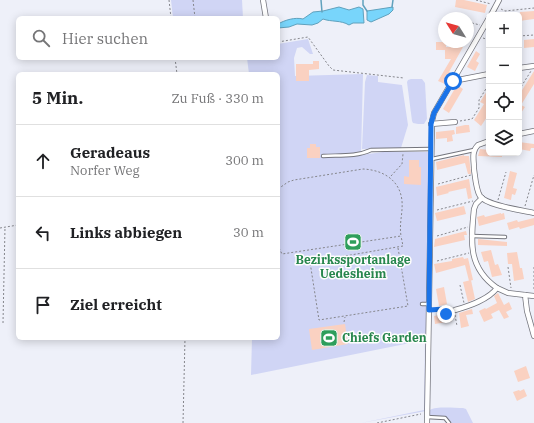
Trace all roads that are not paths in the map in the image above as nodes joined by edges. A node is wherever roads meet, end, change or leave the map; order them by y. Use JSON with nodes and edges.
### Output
{"nodes":[{"id":1,"x":263,"y":0,"type":"edge"},
{"id":2,"x":499,"y":0,"type":"edge"},
{"id":3,"x":493,"y":12,"type":"edge"},
{"id":4,"x":266,"y":16,"type":"edge"},
{"id":5,"x":486,"y":24,"type":"edge"},
{"id":6,"x":532,"y":66,"type":"edge"},
{"id":7,"x":522,"y":68,"type":"edge"},
{"id":8,"x":486,"y":75,"type":"edge"},
{"id":9,"x":453,"y":81,"type":"junction"},
{"id":10,"x":455,"y":122,"type":"road end"},
{"id":11,"x":431,"y":124,"type":"junction"},
{"id":12,"x":534,"y":131,"type":"edge"},
{"id":13,"x":522,"y":133,"type":"edge"},
{"id":14,"x":486,"y":143,"type":"edge"},
{"id":15,"x":431,"y":149,"type":"junction"},
{"id":16,"x":474,"y":150,"type":"junction"},
{"id":17,"x":323,"y":156,"type":"dead end"},
{"id":18,"x":431,"y":159,"type":"junction"},
{"id":19,"x":482,"y":198,"type":"junction"},
{"id":20,"x":534,"y":213,"type":"edge"},
{"id":21,"x":472,"y":236,"type":"junction"},
{"id":22,"x":505,"y":237,"type":"dead end"},
{"id":23,"x":497,"y":288,"type":"junction"},
{"id":24,"x":525,"y":296,"type":"junction"},
{"id":25,"x":534,"y":296,"type":"edge"},
{"id":26,"x":422,"y":304,"type":"dead end"},
{"id":27,"x":429,"y":307,"type":"junction"},
{"id":28,"x":455,"y":310,"type":"road end"},
{"id":29,"x":534,"y":336,"type":"edge"},
{"id":30,"x":427,"y":415,"type":"junction"},
{"id":31,"x":427,"y":423,"type":"edge"},
{"id":32,"x":449,"y":423,"type":"edge"}],
"edges":[{"from":1,"to":4,"type":"street"},
{"from":2,"to":3,"type":"street"},
{"from":5,"to":9,"type":"street"},
{"from":6,"to":7,"type":"street"},
{"from":8,"to":9,"type":"street"},
{"from":9,"to":11,"type":"street"},
{"from":10,"to":11,"type":"street"},
{"from":11,"to":15,"type":"street"},
{"from":12,"to":13,"type":"street"},
{"from":14,"to":16,"type":"street"},
{"from":15,"to":17,"type":"lane"},
{"from":15,"to":18,"type":"street"},
{"from":16,"to":18,"type":"lane"},
{"from":16,"to":19,"type":"street"},
{"from":18,"to":27,"type":"street"},
{"from":19,"to":20,"type":"street"},
{"from":19,"to":21,"type":"street"},
{"from":21,"to":22,"type":"lane"},
{"from":21,"to":23,"type":"street"},
{"from":23,"to":24,"type":"street"},
{"from":23,"to":28,"type":"street"},
{"from":24,"to":25,"type":"street"},
{"from":24,"to":29,"type":"street"},
{"from":26,"to":27,"type":"lane"},
{"from":27,"to":30,"type":"street"},
{"from":30,"to":31,"type":"street"},
{"from":30,"to":32,"type":"lane"}]}
